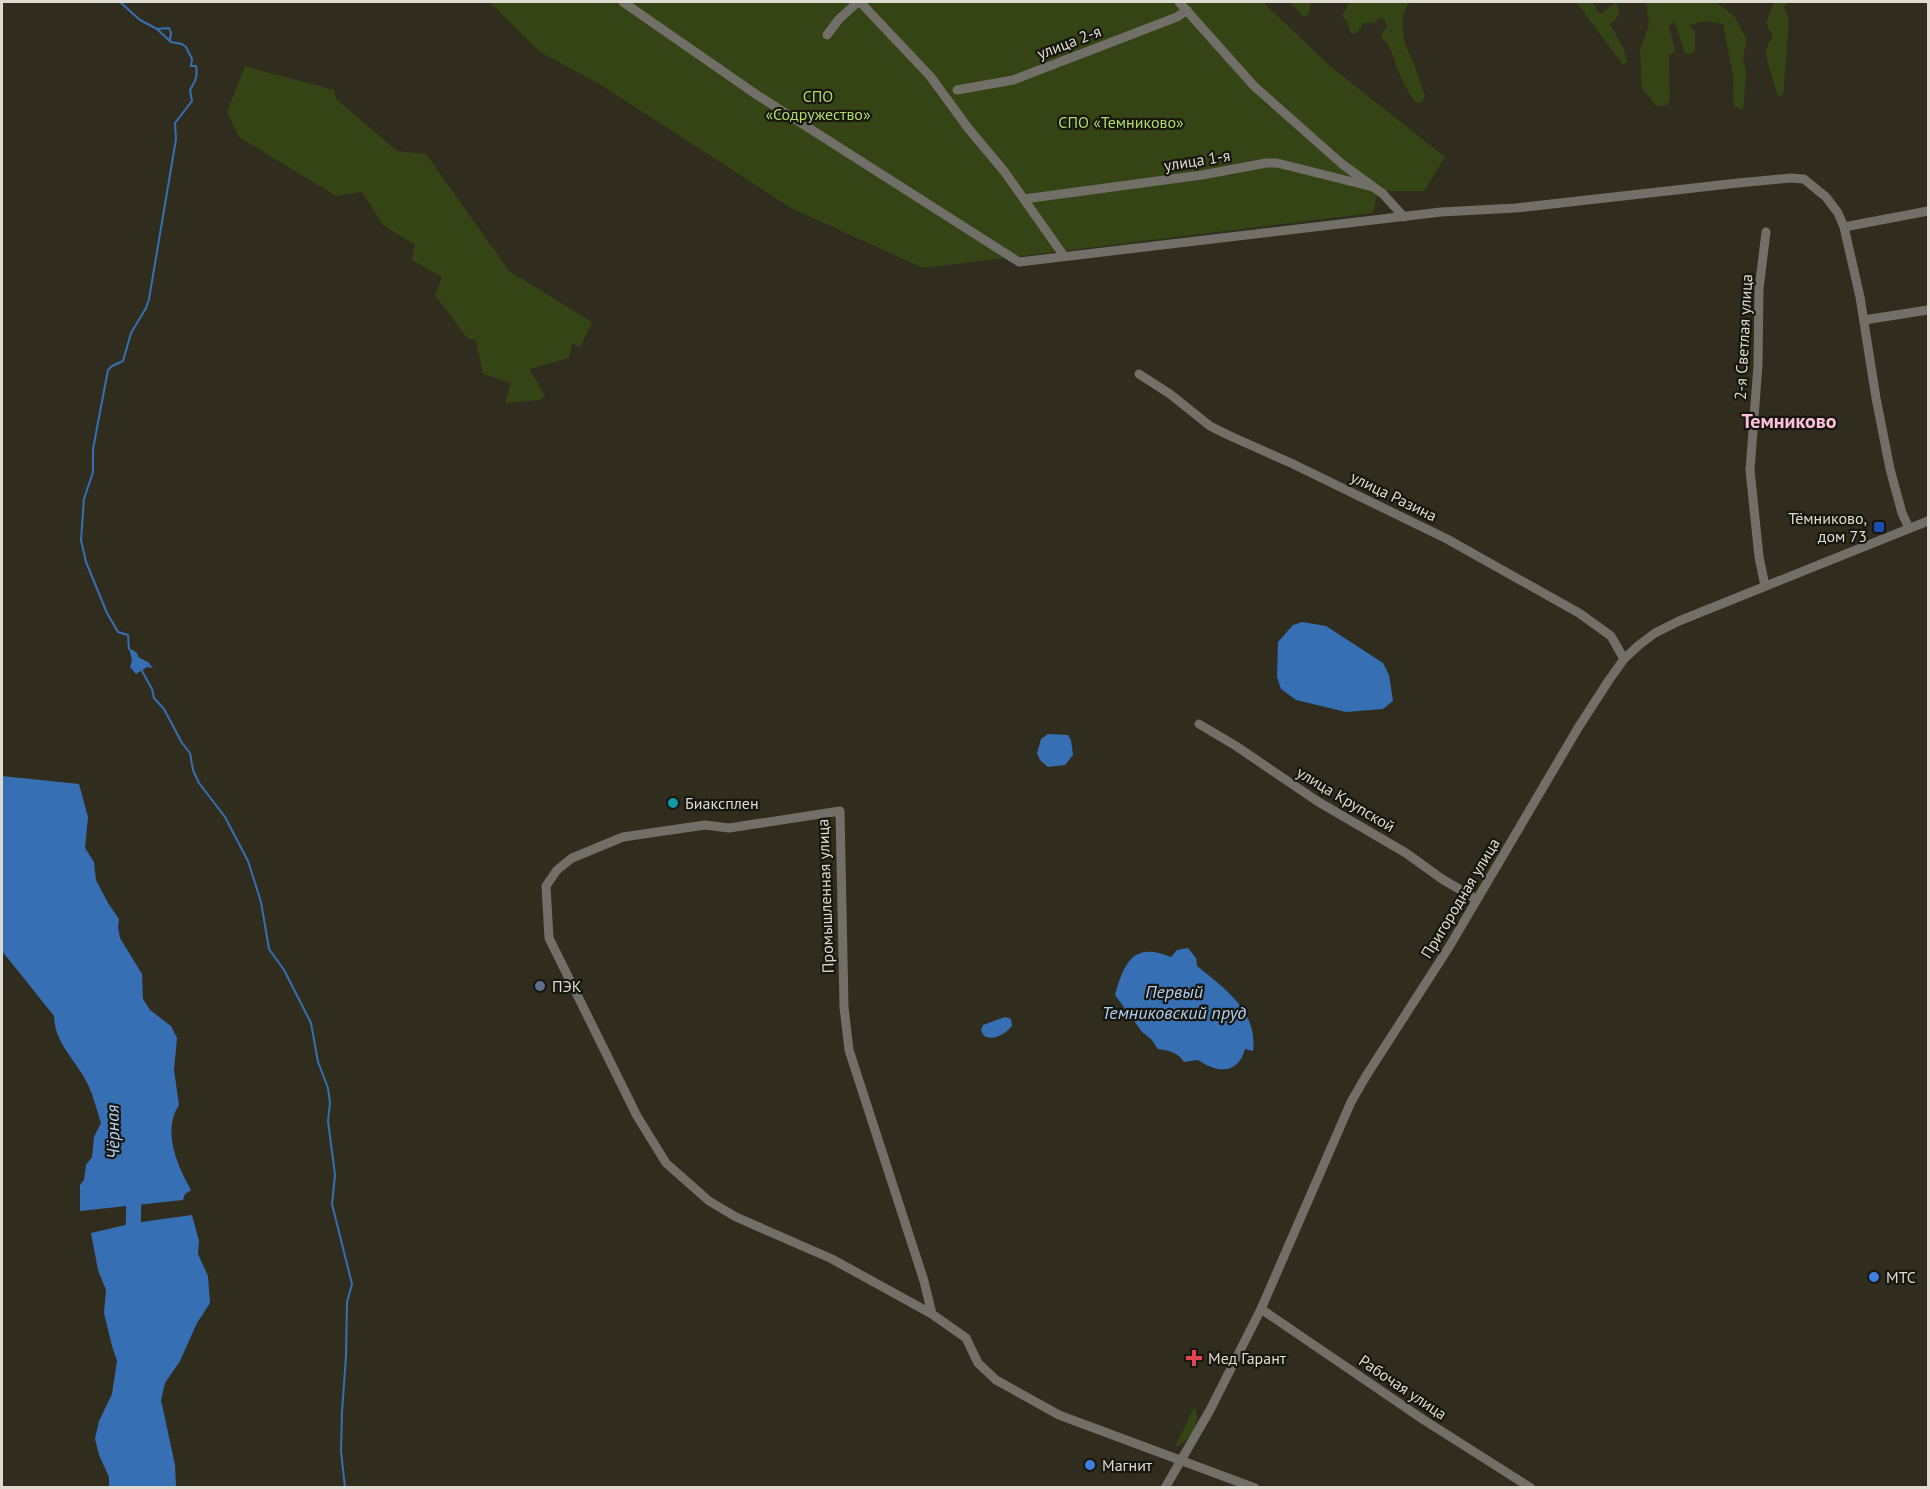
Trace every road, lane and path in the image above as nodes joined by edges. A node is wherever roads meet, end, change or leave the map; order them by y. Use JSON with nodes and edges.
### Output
{"nodes":[{"id":1,"x":623,"y":2,"type":"edge"},
{"id":2,"x":859,"y":2,"type":"edge"},
{"id":3,"x":1179,"y":2,"type":"edge"},
{"id":4,"x":1186,"y":10,"type":"junction"},
{"id":5,"x":827,"y":35,"type":"dead end"},
{"id":6,"x":957,"y":90,"type":"dead end"},
{"id":7,"x":1373,"y":187,"type":"junction"},
{"id":8,"x":1024,"y":199,"type":"junction"},
{"id":9,"x":1929,"y":211,"type":"edge"},
{"id":10,"x":1404,"y":217,"type":"junction"},
{"id":11,"x":1844,"y":226,"type":"junction"},
{"id":12,"x":1766,"y":232,"type":"dead end"},
{"id":13,"x":1064,"y":256,"type":"junction"},
{"id":14,"x":1929,"y":310,"type":"edge"},
{"id":15,"x":1864,"y":320,"type":"junction"},
{"id":16,"x":1139,"y":374,"type":"dead end"},
{"id":17,"x":1929,"y":521,"type":"edge"},
{"id":18,"x":1908,"y":528,"type":"junction"},
{"id":19,"x":1765,"y":586,"type":"junction"},
{"id":20,"x":1624,"y":659,"type":"junction"},
{"id":21,"x":1199,"y":724,"type":"dead end"},
{"id":22,"x":1476,"y":899,"type":"junction"},
{"id":23,"x":1261,"y":1309,"type":"junction"},
{"id":24,"x":932,"y":1314,"type":"junction"},
{"id":25,"x":1182,"y":1459,"type":"junction"},
{"id":26,"x":1165,"y":1488,"type":"edge"},
{"id":27,"x":1255,"y":1488,"type":"edge"},
{"id":28,"x":1531,"y":1488,"type":"edge"}],
"edges":[{"from":1,"to":13,"type":"street"},
{"from":2,"to":5,"type":"street"},
{"from":2,"to":8,"type":"street"},
{"from":3,"to":4,"type":"street"},
{"from":4,"to":6,"type":"street","name":"улица 2-я"},
{"from":4,"to":7,"type":"street"},
{"from":7,"to":8,"type":"street","name":"улица 1-я"},
{"from":7,"to":10,"type":"street"},
{"from":8,"to":13,"type":"street"},
{"from":9,"to":11,"type":"street"},
{"from":10,"to":11,"type":"street"},
{"from":10,"to":13,"type":"street"},
{"from":11,"to":15,"type":"street"},
{"from":12,"to":19,"type":"street","name":"2-я Светлая улица"},
{"from":14,"to":15,"type":"street"},
{"from":15,"to":18,"type":"street"},
{"from":16,"to":20,"type":"street","name":"улица Разина"},
{"from":17,"to":18,"type":"street","name":"Пригородная улица"},
{"from":18,"to":19,"type":"street","name":"Пригородная улица"},
{"from":19,"to":20,"type":"street","name":"Пригородная улица"},
{"from":20,"to":22,"type":"street","name":"Пригородная улица"},
{"from":21,"to":22,"type":"street","name":"улица Крупской"},
{"from":22,"to":23,"type":"street","name":"Пригородная улица"},
{"from":23,"to":25,"type":"street","name":"Пригородная улица"},
{"from":23,"to":28,"type":"street","name":"Рабочая улица"},
{"from":24,"to":24,"type":"street","name":"Промышленная улица"},
{"from":24,"to":25,"type":"street","name":"Промышленная улица"},
{"from":25,"to":26,"type":"street","name":"Пригородная улица"},
{"from":25,"to":27,"type":"street","name":"Промышленная улица"}]}
